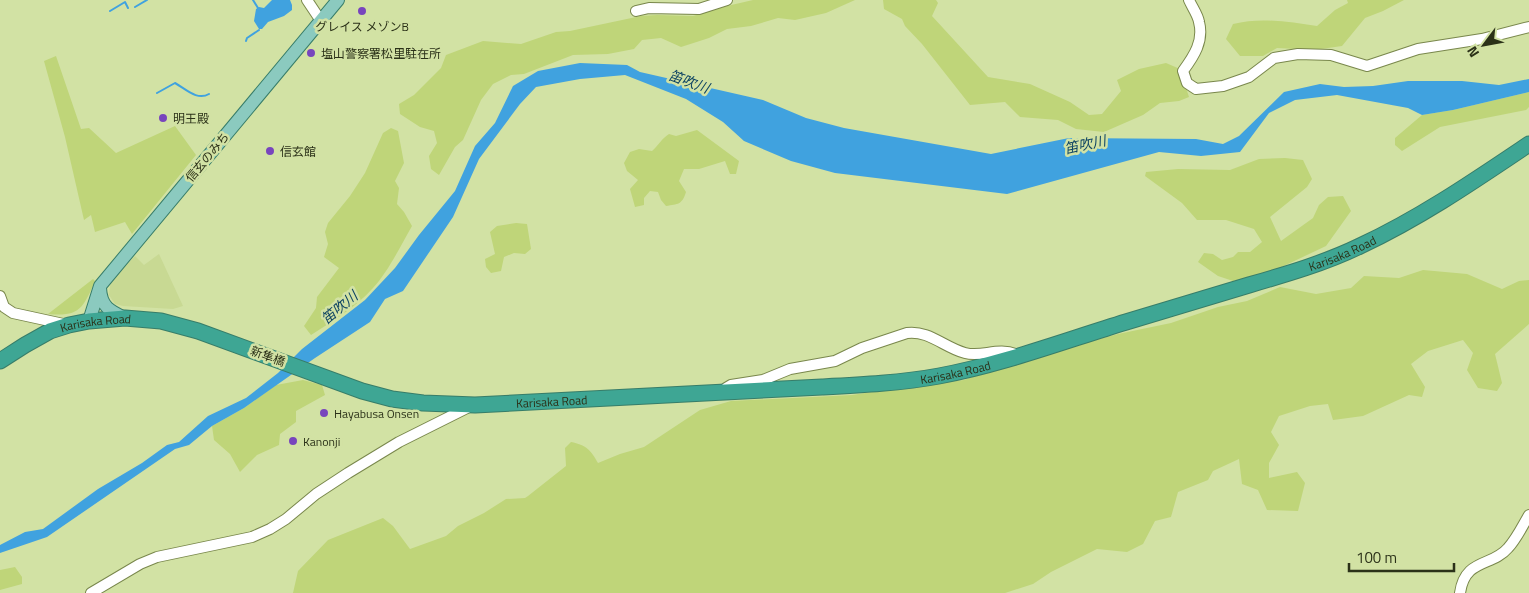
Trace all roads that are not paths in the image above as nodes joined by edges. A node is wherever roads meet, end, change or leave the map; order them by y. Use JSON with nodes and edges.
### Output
{"nodes":[{"id":1,"x":308,"y":0,"type":"edge"},
{"id":2,"x":338,"y":0,"type":"edge"},
{"id":3,"x":727,"y":0,"type":"edge"},
{"id":4,"x":1189,"y":0,"type":"edge"},
{"id":5,"x":636,"y":11,"type":"dead end"},
{"id":6,"x":321,"y":21,"type":"junction"},
{"id":7,"x":1529,"y":27,"type":"edge"},
{"id":8,"x":1529,"y":144,"type":"edge"},
{"id":9,"x":100,"y":286,"type":"junction"},
{"id":10,"x":0,"y":296,"type":"edge"},
{"id":11,"x":125,"y":318,"type":"junction"},
{"id":12,"x":89,"y":321,"type":"junction"},
{"id":13,"x":70,"y":325,"type":"junction"},
{"id":14,"x":198,"y":331,"type":"joint"},
{"id":15,"x":1018,"y":355,"type":"junction"},
{"id":16,"x":0,"y":361,"type":"edge"},
{"id":17,"x":337,"y":382,"type":"joint"},
{"id":18,"x":719,"y":393,"type":"junction"},
{"id":19,"x":475,"y":404,"type":"junction"},
{"id":20,"x":1529,"y":515,"type":"edge"},
{"id":21,"x":91,"y":593,"type":"edge"},
{"id":22,"x":1460,"y":593,"type":"edge"}],
"edges":[{"from":1,"to":6,"type":"street"},
{"from":2,"to":6,"type":"main road","name":"信玄のみち"},
{"from":3,"to":5,"type":"street"},
{"from":4,"to":7,"type":"street"},
{"from":6,"to":9,"type":"main road","name":"信玄のみち"},
{"from":8,"to":15,"type":"highway","name":"Karisaka Road"},
{"from":9,"to":11,"type":"main road"},
{"from":9,"to":12,"type":"main road","name":"信玄のみち"},
{"from":10,"to":13,"type":"street"},
{"from":11,"to":12,"type":"highway","name":"Karisaka Road"},
{"from":11,"to":14,"type":"highway","name":"Karisaka Road"},
{"from":12,"to":13,"type":"highway","name":"Karisaka Road"},
{"from":13,"to":16,"type":"highway","name":"Karisaka Road"},
{"from":14,"to":17,"type":"highway","name":"新隼橋"},
{"from":15,"to":18,"type":"highway","name":"Karisaka Road"},
{"from":15,"to":18,"type":"street"},
{"from":17,"to":19,"type":"highway","name":"Karisaka Road"},
{"from":18,"to":19,"type":"highway","name":"Karisaka Road"},
{"from":19,"to":21,"type":"street"},
{"from":20,"to":22,"type":"street"}]}
